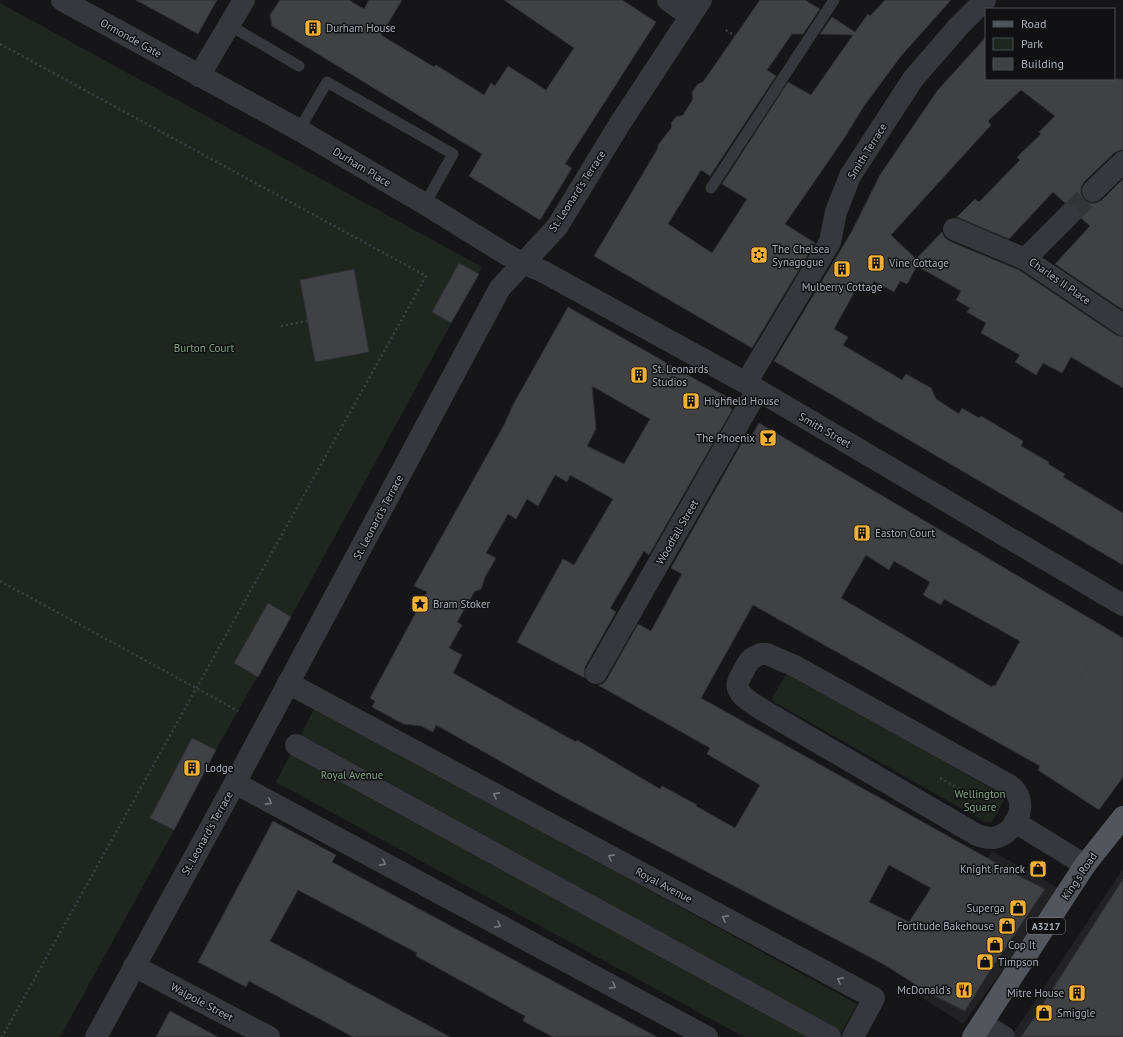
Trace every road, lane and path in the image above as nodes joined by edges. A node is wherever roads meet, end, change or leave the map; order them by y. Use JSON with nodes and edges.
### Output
{"nodes":[{"id":1,"x":62,"y":0,"type":"edge"},
{"id":2,"x":244,"y":0,"type":"edge"},
{"id":3,"x":668,"y":0,"type":"edge"},
{"id":4,"x":834,"y":0,"type":"edge"},
{"id":5,"x":985,"y":0,"type":"edge"},
{"id":6,"x":696,"y":8,"type":"edge"},
{"id":7,"x":229,"y":25,"type":"junction"},
{"id":8,"x":726,"y":30,"type":"dead end"},
{"id":9,"x":735,"y":36,"type":"dead end"},
{"id":10,"x":0,"y":44,"type":"edge"},
{"id":11,"x":299,"y":66,"type":"dead end"},
{"id":12,"x":199,"y":76,"type":"junction"},
{"id":13,"x":299,"y":130,"type":"junction"},
{"id":14,"x":1123,"y":162,"type":"edge"},
{"id":15,"x":711,"y":188,"type":"dead end"},
{"id":16,"x":1093,"y":191,"type":"tunnel mouth"},
{"id":17,"x":424,"y":204,"type":"junction"},
{"id":18,"x":1069,"y":215,"type":"tunnel mouth"},
{"id":19,"x":954,"y":229,"type":"dead end"},
{"id":20,"x":1025,"y":259,"type":"junction"},
{"id":21,"x":522,"y":263,"type":"junction"},
{"id":22,"x":307,"y":321,"type":"dead end"},
{"id":23,"x":1123,"y":325,"type":"edge"},
{"id":24,"x":281,"y":326,"type":"dead end"},
{"id":25,"x":752,"y":387,"type":"junction"},
{"id":26,"x":0,"y":581,"type":"edge"},
{"id":27,"x":1123,"y":605,"type":"edge"},
{"id":28,"x":1090,"y":663,"type":"dead end"},
{"id":29,"x":596,"y":673,"type":"dead end"},
{"id":30,"x":1080,"y":680,"type":"dead end"},
{"id":31,"x":288,"y":683,"type":"junction"},
{"id":32,"x":196,"y":688,"type":"junction"},
{"id":33,"x":238,"y":712,"type":"dead end"},
{"id":34,"x":296,"y":745,"type":"dead end"},
{"id":35,"x":235,"y":783,"type":"junction"},
{"id":36,"x":1123,"y":817,"type":"edge"},
{"id":37,"x":1015,"y":822,"type":"junction"},
{"id":38,"x":1085,"y":865,"type":"junction"},
{"id":39,"x":134,"y":966,"type":"junction"},
{"id":40,"x":977,"y":1030,"type":"edge"},
{"id":41,"x":2,"y":1037,"type":"edge"},
{"id":42,"x":96,"y":1037,"type":"edge"},
{"id":43,"x":269,"y":1037,"type":"edge"},
{"id":44,"x":707,"y":1037,"type":"edge"},
{"id":45,"x":830,"y":1037,"type":"edge"},
{"id":46,"x":853,"y":1037,"type":"edge"},
{"id":47,"x":1004,"y":1037,"type":"edge"}],
"edges":[{"from":1,"to":12,"type":"street","name":"Ormonde Gate"},
{"from":2,"to":7,"type":"street"},
{"from":3,"to":6,"type":"street"},
{"from":4,"to":15,"type":"lane"},
{"from":5,"to":25,"type":"street","name":"Smith Terrace"},
{"from":6,"to":21,"type":"street","name":"St. Leonard's Terrace"},
{"from":7,"to":11,"type":"lane"},
{"from":7,"to":12,"type":"street"},
{"from":8,"to":9,"type":"path"},
{"from":10,"to":32,"type":"path"},
{"from":12,"to":13,"type":"street","name":"Durham Place"},
{"from":13,"to":17,"type":"street","name":"Durham Place"},
{"from":13,"to":17,"type":"lane"},
{"from":14,"to":16,"type":"street"},
{"from":17,"to":21,"type":"street","name":"Durham Place"},
{"from":18,"to":20,"type":"street","name":"Charles II Place"},
{"from":19,"to":20,"type":"street"},
{"from":20,"to":23,"type":"street","name":"Charles II Place"},
{"from":21,"to":25,"type":"street","name":"Smith Street"},
{"from":21,"to":31,"type":"street","name":"St. Leonard's Terrace"},
{"from":22,"to":24,"type":"path"},
{"from":25,"to":27,"type":"street","name":"Smith Street"},
{"from":25,"to":29,"type":"street","name":"Woodfall Street"},
{"from":26,"to":32,"type":"path"},
{"from":28,"to":30,"type":"path"},
{"from":31,"to":35,"type":"street","name":"St. Leonard's Terrace"},
{"from":46,"to":31,"type":"street","name":"Royal Avenue","one_way":true},
{"from":32,"to":33,"type":"path"},
{"from":32,"to":41,"type":"path"},
{"from":34,"to":45,"type":"street"},
{"from":35,"to":39,"type":"street","name":"St. Leonard's Terrace"},
{"from":35,"to":44,"type":"street","one_way":true},
{"from":36,"to":38,"type":"main road","name":"King's Road","number":"A3217"},
{"from":37,"to":37,"type":"street"},
{"from":37,"to":38,"type":"street"},
{"from":38,"to":40,"type":"main road","name":"King's Road","number":"A3217"},
{"from":39,"to":42,"type":"street","name":"St. Leonard's Terrace"},
{"from":39,"to":43,"type":"street","name":"Walpole Street"},
{"from":40,"to":47,"type":"street"}]}
